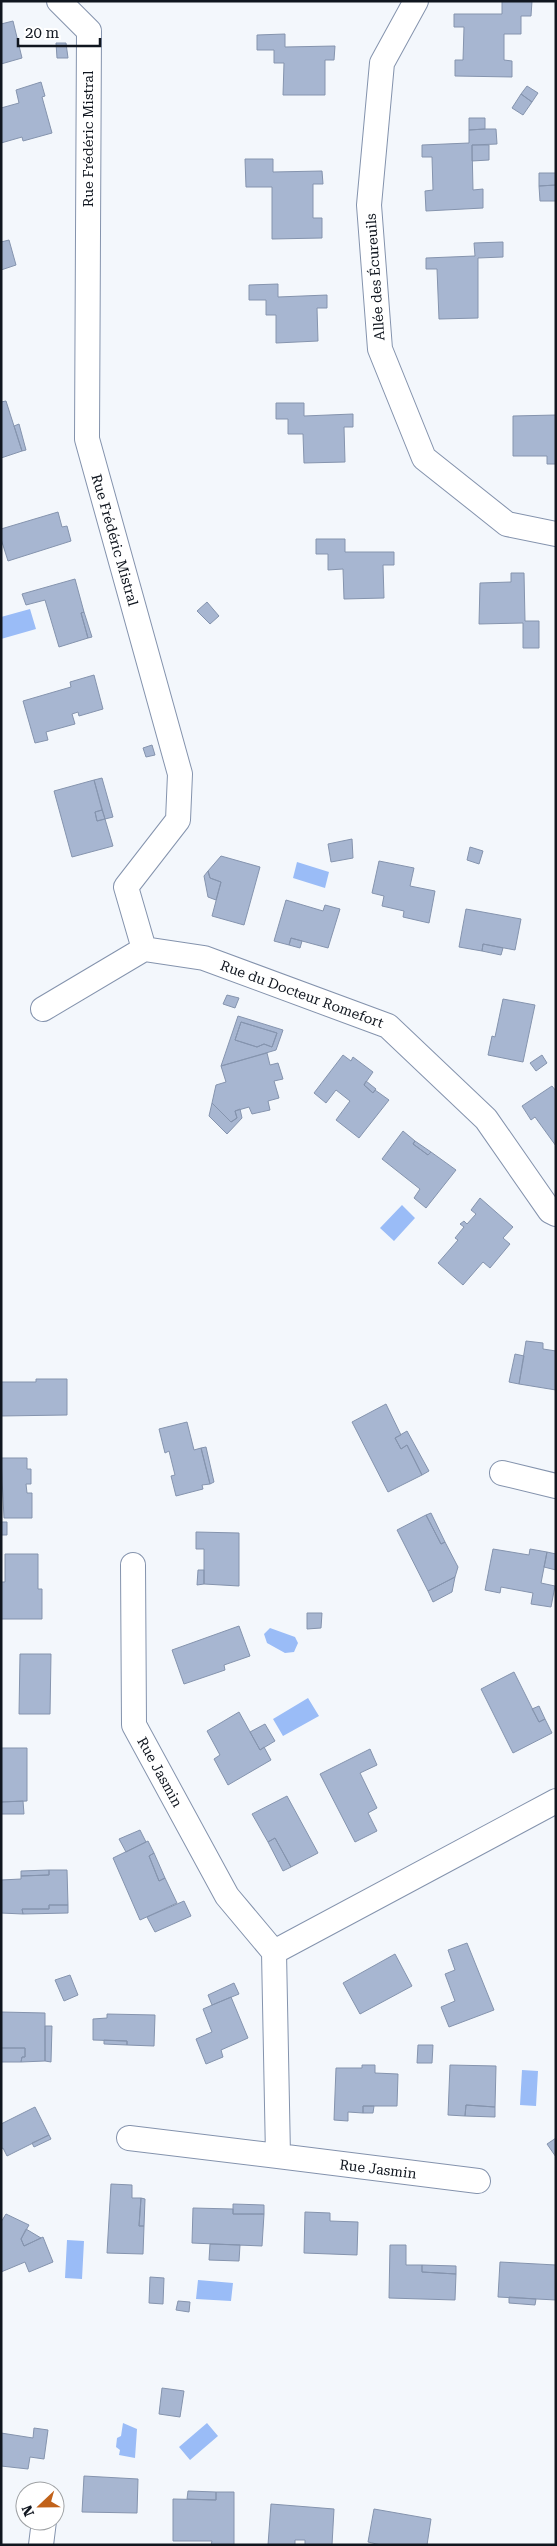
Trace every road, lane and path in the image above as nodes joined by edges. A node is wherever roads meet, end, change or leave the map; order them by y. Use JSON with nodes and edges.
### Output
{"nodes":[{"id":1,"x":59,"y":1,"type":"edge"},
{"id":2,"x":416,"y":1,"type":"edge"},
{"id":3,"x":556,"y":534,"type":"edge"},
{"id":4,"x":144,"y":949,"type":"junction"},
{"id":5,"x":43,"y":1009,"type":"dead end"},
{"id":6,"x":556,"y":1214,"type":"edge"},
{"id":7,"x":502,"y":1473,"type":"dead end"},
{"id":8,"x":556,"y":1486,"type":"edge"},
{"id":9,"x":132,"y":1565,"type":"dead end"},
{"id":10,"x":556,"y":1801,"type":"edge"},
{"id":11,"x":274,"y":1952,"type":"junction"},
{"id":12,"x":129,"y":2138,"type":"dead end"},
{"id":13,"x":278,"y":2156,"type":"junction"},
{"id":14,"x":478,"y":2181,"type":"dead end"},
{"id":15,"x":43,"y":2531,"type":"edge"},
{"id":16,"x":41,"y":2545,"type":"edge"}],
"edges":[{"from":1,"to":4,"type":"street","name":"Rue Frédéric Mistral"},
{"from":2,"to":3,"type":"street","name":"Allée des Écureuils"},
{"from":4,"to":5,"type":"street"},
{"from":4,"to":6,"type":"street","name":"Rue du Docteur Romefort"},
{"from":7,"to":8,"type":"street"},
{"from":9,"to":11,"type":"street","name":"Rue Jasmin"},
{"from":10,"to":11,"type":"street"},
{"from":11,"to":13,"type":"street"},
{"from":12,"to":13,"type":"street","name":"Rue Jasmin"},
{"from":13,"to":14,"type":"street","name":"Rue Jasmin"},
{"from":15,"to":16,"type":"street"}]}
